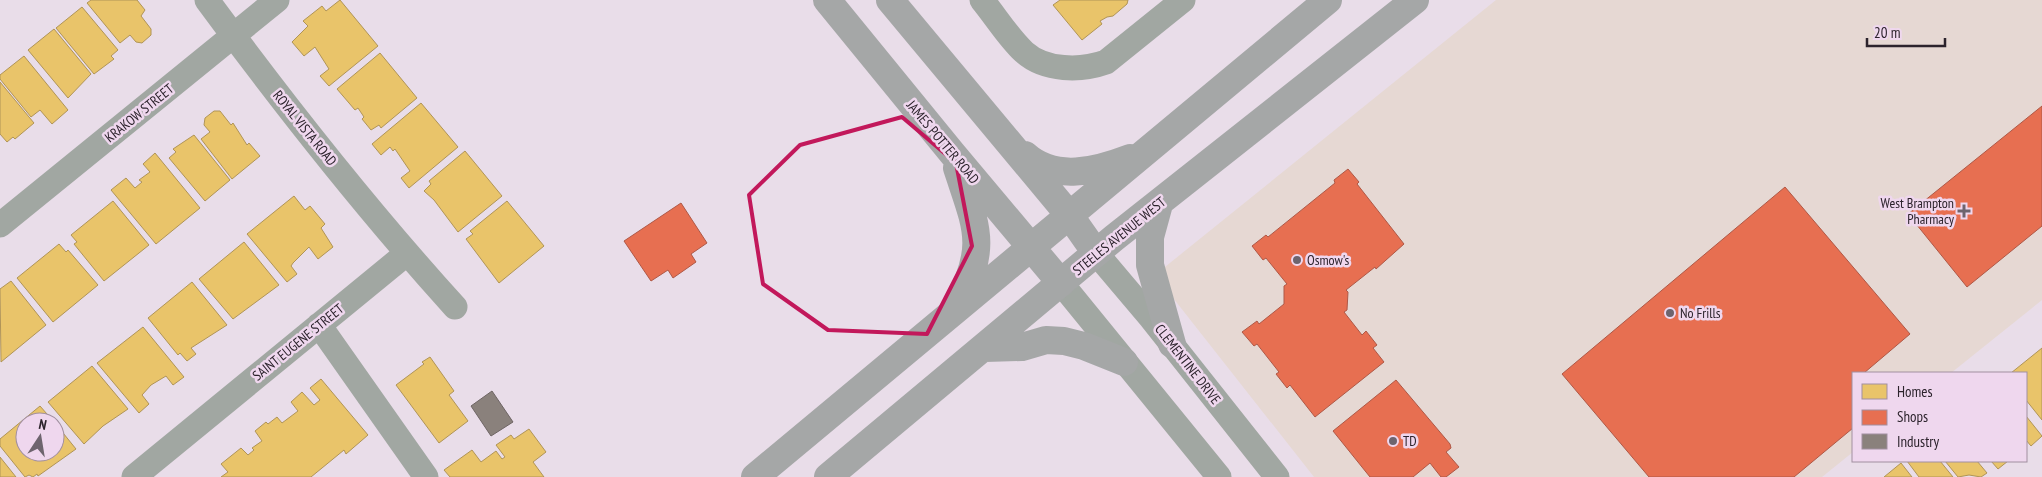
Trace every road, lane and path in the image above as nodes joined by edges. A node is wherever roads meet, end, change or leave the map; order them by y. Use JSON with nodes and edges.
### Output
{"nodes":[{"id":1,"x":207,"y":0,"type":"edge"},
{"id":2,"x":277,"y":0,"type":"edge"},
{"id":3,"x":827,"y":0,"type":"edge"},
{"id":4,"x":890,"y":0,"type":"edge"},
{"id":5,"x":982,"y":0,"type":"edge"},
{"id":6,"x":1183,"y":0,"type":"edge"},
{"id":7,"x":1328,"y":0,"type":"edge"},
{"id":8,"x":1415,"y":0,"type":"edge"},
{"id":9,"x":234,"y":36,"type":"junction"},
{"id":10,"x":1001,"y":134,"type":"junction"},
{"id":11,"x":1162,"y":139,"type":"junction"},
{"id":12,"x":952,"y":153,"type":"junction"},
{"id":13,"x":1159,"y":204,"type":"junction"},
{"id":14,"x":1070,"y":216,"type":"junction"},
{"id":15,"x":0,"y":225,"type":"edge"},
{"id":16,"x":1031,"y":247,"type":"junction"},
{"id":17,"x":406,"y":254,"type":"junction"},
{"id":18,"x":1096,"y":254,"type":"junction"},
{"id":19,"x":1062,"y":283,"type":"junction"},
{"id":20,"x":455,"y":308,"type":"dead end"},
{"id":21,"x":945,"y":320,"type":"junction"},
{"id":22,"x":319,"y":325,"type":"junction"},
{"id":23,"x":1172,"y":344,"type":"junction"},
{"id":24,"x":985,"y":348,"type":"junction"},
{"id":25,"x":1124,"y":362,"type":"junction"},
{"id":26,"x":134,"y":477,"type":"edge"},
{"id":27,"x":426,"y":477,"type":"edge"},
{"id":28,"x":755,"y":477,"type":"edge"},
{"id":29,"x":828,"y":477,"type":"edge"},
{"id":30,"x":1219,"y":477,"type":"edge"},
{"id":31,"x":1277,"y":477,"type":"edge"}],
"edges":[{"from":1,"to":9,"type":"street","name":"ROYAL VISTA ROAD"},
{"from":2,"to":9,"type":"street","name":"KRAKOW STREET"},
{"from":3,"to":12,"type":"main road","name":"JAMES POTTER ROAD"},
{"from":4,"to":10,"type":"main road"},
{"from":5,"to":6,"type":"street"},
{"from":7,"to":11,"type":"main road"},
{"from":8,"to":13,"type":"main road","name":"STEELES AVENUE WEST"},
{"from":9,"to":15,"type":"street","name":"KRAKOW STREET"},
{"from":9,"to":17,"type":"street","name":"ROYAL VISTA ROAD"},
{"from":10,"to":11,"type":"main road"},
{"from":10,"to":14,"type":"main road"},
{"from":11,"to":14,"type":"main road"},
{"from":12,"to":16,"type":"main road","name":"JAMES POTTER ROAD"},
{"from":12,"to":21,"type":"main road"},
{"from":13,"to":18,"type":"main road","name":"STEELES AVENUE WEST"},
{"from":13,"to":23,"type":"main road"},
{"from":14,"to":16,"type":"main road"},
{"from":14,"to":18,"type":"main road"},
{"from":16,"to":19,"type":"main road","name":"JAMES POTTER ROAD"},
{"from":16,"to":21,"type":"main road"},
{"from":17,"to":20,"type":"street"},
{"from":17,"to":22,"type":"street","name":"SAINT EUGENE STREET"},
{"from":18,"to":19,"type":"main road","name":"STEELES AVENUE WEST"},
{"from":18,"to":23,"type":"street","name":"CLEMENTINE DRIVE"},
{"from":19,"to":24,"type":"main road","name":"STEELES AVENUE WEST"},
{"from":19,"to":25,"type":"street"},
{"from":21,"to":28,"type":"main road"},
{"from":22,"to":26,"type":"street","name":"SAINT EUGENE STREET"},
{"from":22,"to":27,"type":"street"},
{"from":23,"to":31,"type":"street","name":"CLEMENTINE DRIVE"},
{"from":24,"to":25,"type":"main road"},
{"from":24,"to":29,"type":"main road","name":"STEELES AVENUE WEST"},
{"from":25,"to":30,"type":"street"}]}
